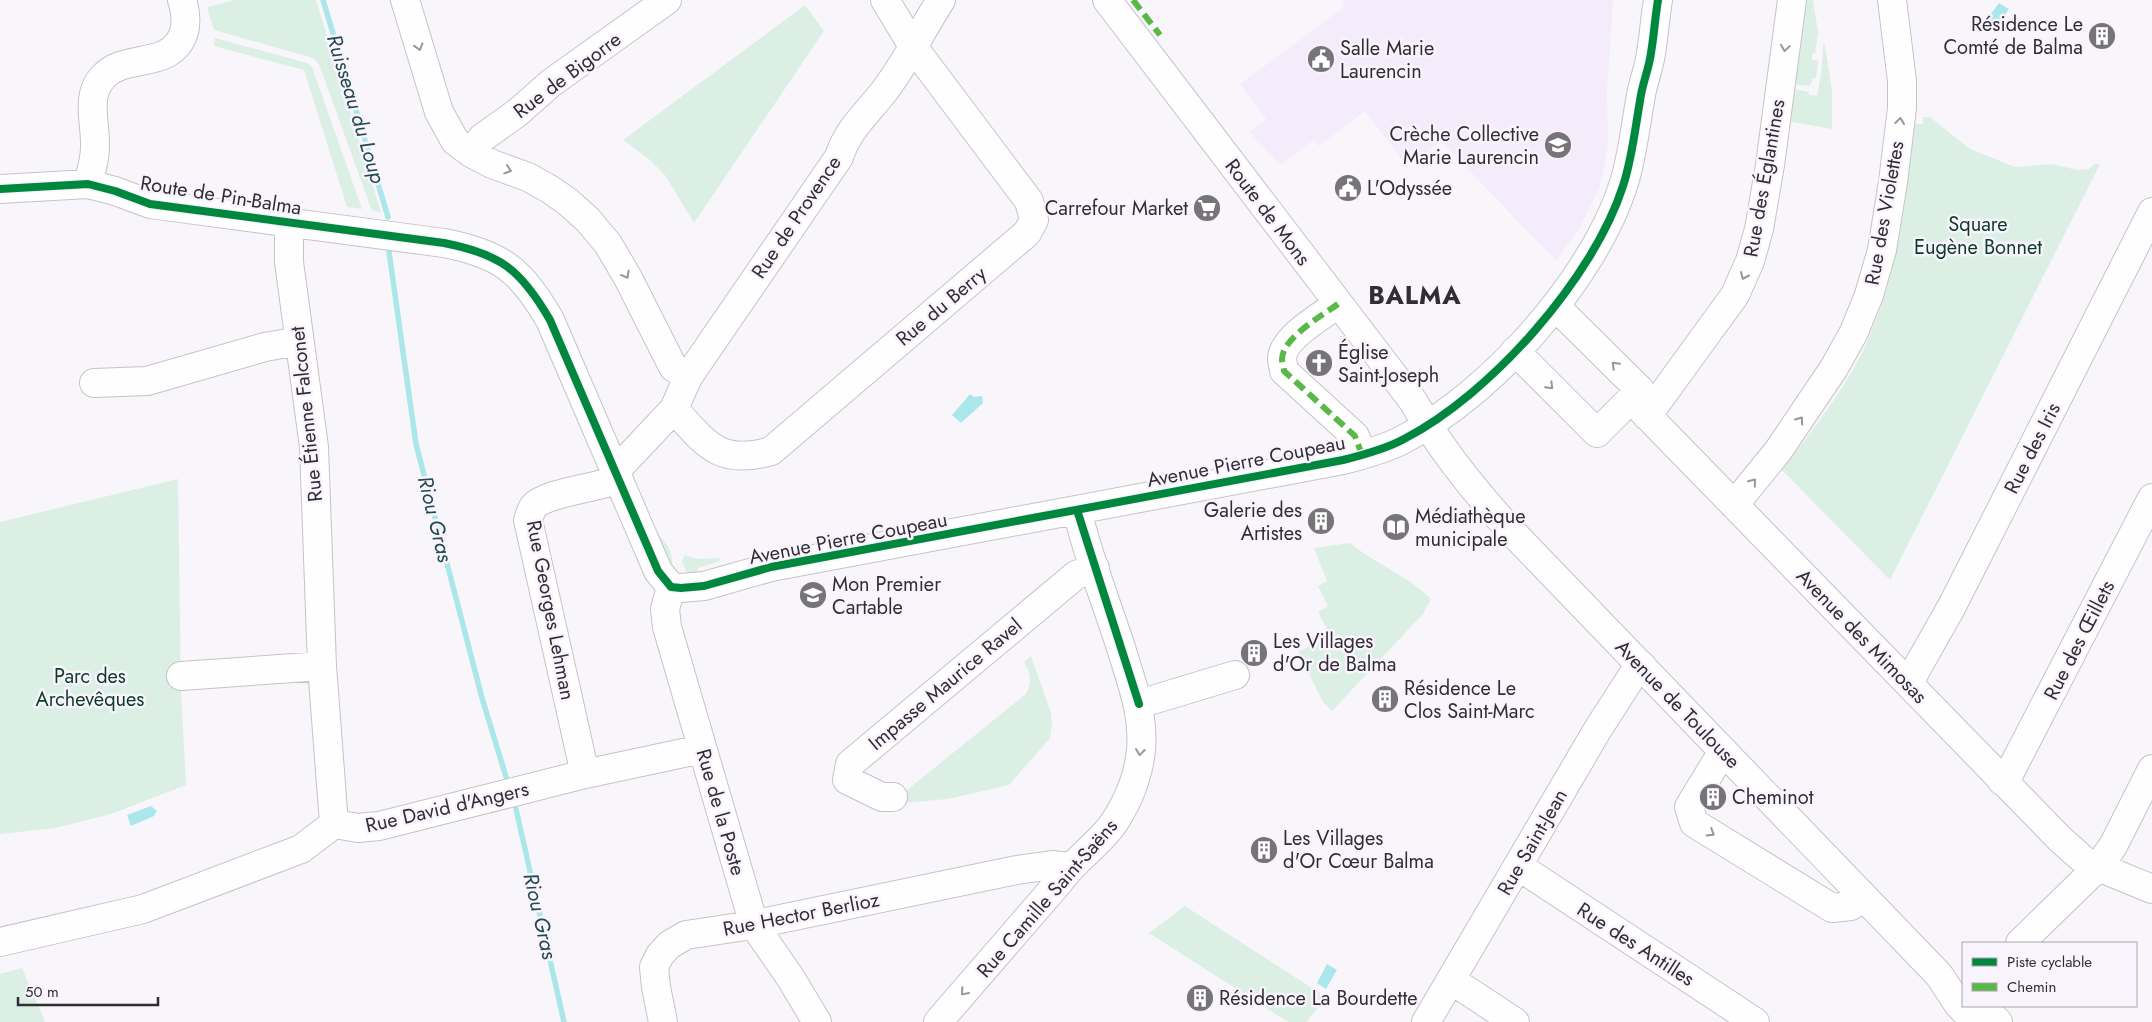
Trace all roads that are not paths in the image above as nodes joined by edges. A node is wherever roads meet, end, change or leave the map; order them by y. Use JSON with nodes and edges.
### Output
{"nodes":[{"id":1,"x":182,"y":0,"type":"edge"},
{"id":2,"x":405,"y":0,"type":"edge"},
{"id":3,"x":667,"y":0,"type":"edge"},
{"id":4,"x":885,"y":0,"type":"edge"},
{"id":5,"x":941,"y":0,"type":"edge"},
{"id":6,"x":1107,"y":0,"type":"edge"},
{"id":7,"x":1643,"y":0,"type":"edge"},
{"id":8,"x":1658,"y":0,"type":"edge"},
{"id":9,"x":1792,"y":0,"type":"edge"},
{"id":10,"x":1892,"y":0,"type":"edge"},
{"id":11,"x":914,"y":48,"type":"junction"},
{"id":12,"x":1642,"y":86,"type":"junction"},
{"id":13,"x":471,"y":153,"type":"junction"},
{"id":14,"x":88,"y":184,"type":"junction"},
{"id":15,"x":0,"y":189,"type":"edge"},
{"id":16,"x":2152,"y":212,"type":"edge"},
{"id":17,"x":289,"y":223,"type":"junction"},
{"id":18,"x":1338,"y":304,"type":"junction"},
{"id":19,"x":1555,"y":306,"type":"junction"},
{"id":20,"x":299,"y":341,"type":"junction"},
{"id":21,"x":1515,"y":351,"type":"junction"},
{"id":22,"x":688,"y":378,"type":"junction"},
{"id":23,"x":94,"y":383,"type":"dead end"},
{"id":24,"x":1639,"y":407,"type":"junction"},
{"id":25,"x":674,"y":409,"type":"junction"},
{"id":26,"x":1427,"y":425,"type":"junction"},
{"id":27,"x":1362,"y":455,"type":"junction"},
{"id":28,"x":612,"y":464,"type":"junction"},
{"id":29,"x":2152,"y":498,"type":"edge"},
{"id":30,"x":1734,"y":505,"type":"junction"},
{"id":31,"x":1077,"y":510,"type":"junction"},
{"id":32,"x":1095,"y":568,"type":"junction"},
{"id":33,"x":671,"y":587,"type":"junction"},
{"id":34,"x":322,"y":666,"type":"junction"},
{"id":35,"x":1642,"y":666,"type":"junction"},
{"id":36,"x":1235,"y":675,"type":"dead end"},
{"id":37,"x":180,"y":676,"type":"dead end"},
{"id":38,"x":1906,"y":681,"type":"junction"},
{"id":39,"x":1139,"y":704,"type":"junction"},
{"id":40,"x":702,"y":748,"type":"junction"},
{"id":41,"x":1723,"y":751,"type":"junction"},
{"id":42,"x":2152,"y":769,"type":"edge"},
{"id":43,"x":585,"y":774,"type":"junction"},
{"id":44,"x":2002,"y":781,"type":"junction"},
{"id":45,"x":893,"y":798,"type":"dead end"},
{"id":46,"x":334,"y":824,"type":"junction"},
{"id":47,"x":1518,"y":866,"type":"junction"},
{"id":48,"x":1070,"y":867,"type":"junction"},
{"id":49,"x":2098,"y":867,"type":"junction"},
{"id":50,"x":1017,"y":870,"type":"junction"},
{"id":51,"x":2152,"y":889,"type":"edge"},
{"id":52,"x":1863,"y":896,"type":"junction"},
{"id":53,"x":1039,"y":906,"type":"junction"},
{"id":54,"x":754,"y":925,"type":"junction"},
{"id":55,"x":0,"y":942,"type":"edge"},
{"id":56,"x":2021,"y":942,"type":"edge"},
{"id":57,"x":1451,"y":980,"type":"junction"},
{"id":58,"x":1962,"y":998,"type":"edge"},
{"id":59,"x":1973,"y":1007,"type":"edge"},
{"id":60,"x":663,"y":1022,"type":"edge"},
{"id":61,"x":818,"y":1022,"type":"edge"},
{"id":62,"x":938,"y":1022,"type":"edge"},
{"id":63,"x":1426,"y":1022,"type":"edge"},
{"id":64,"x":1515,"y":1022,"type":"edge"},
{"id":65,"x":1754,"y":1022,"type":"edge"},
{"id":66,"x":1997,"y":1022,"type":"edge"}],
"edges":[{"from":1,"to":14,"type":"street"},
{"from":2,"to":13,"type":"street","one_way":true},
{"from":3,"to":13,"type":"street","name":"Rue de Bigorre"},
{"from":4,"to":11,"type":"street","name":"Rue du Berry"},
{"from":5,"to":11,"type":"street","name":"Rue de Provence"},
{"from":6,"to":18,"type":"street","name":"Route de Mons"},
{"from":7,"to":12,"type":"street"},
{"from":8,"to":12,"type":"street"},
{"from":9,"to":24,"type":"street","name":"Rue des Églantines","one_way":true},
{"from":30,"to":10,"type":"street","name":"Rue des Violettes","one_way":true},
{"from":11,"to":22,"type":"street","name":"Rue de Provence"},
{"from":11,"to":25,"type":"street","name":"Rue du Berry"},
{"from":12,"to":19,"type":"street","name":"Avenue Pierre Coupeau"},
{"from":13,"to":22,"type":"street","one_way":true},
{"from":14,"to":15,"type":"street","name":"Route de Pin-Balma"},
{"from":14,"to":17,"type":"street","name":"Route de Pin-Balma"},
{"from":16,"to":38,"type":"street","name":"Rue des Iris"},
{"from":17,"to":20,"type":"street","name":"Rue Étienne Falconet"},
{"from":17,"to":28,"type":"street","name":"Route de Pin-Balma"},
{"from":18,"to":26,"type":"street","name":"Route de Mons"},
{"from":18,"to":27,"type":"street"},
{"from":19,"to":21,"type":"street","name":"Avenue Pierre Coupeau"},
{"from":24,"to":19,"type":"street","one_way":true},
{"from":20,"to":23,"type":"street"},
{"from":20,"to":34,"type":"street","name":"Rue Étienne Falconet"},
{"from":21,"to":24,"type":"street","name":"Rue des Églantines","one_way":true},
{"from":21,"to":26,"type":"street","name":"Avenue Pierre Coupeau"},
{"from":22,"to":25,"type":"street","name":"Rue de Provence"},
{"from":24,"to":30,"type":"street","name":"Avenue des Mimosas"},
{"from":25,"to":28,"type":"street","name":"Rue de Provence"},
{"from":26,"to":27,"type":"street","name":"Avenue Pierre Coupeau"},
{"from":26,"to":35,"type":"street","name":"Avenue de Toulouse"},
{"from":27,"to":31,"type":"street","name":"Avenue Pierre Coupeau"},
{"from":28,"to":33,"type":"street"},
{"from":28,"to":43,"type":"street","name":"Rue Georges Lehman"},
{"from":29,"to":44,"type":"street","name":"Rue des Œillets"},
{"from":30,"to":38,"type":"street","name":"Avenue des Mimosas"},
{"from":31,"to":32,"type":"street","name":"Rue Camille Saint-Saëns"},
{"from":31,"to":33,"type":"street","name":"Avenue Pierre Coupeau"},
{"from":32,"to":39,"type":"street","name":"Rue Camille Saint-Saëns"},
{"from":32,"to":45,"type":"street","name":"Impasse Maurice Ravel"},
{"from":33,"to":40,"type":"street","name":"Rue de la Poste"},
{"from":34,"to":37,"type":"street"},
{"from":34,"to":46,"type":"street","name":"Rue Étienne Falconet"},
{"from":35,"to":41,"type":"street","name":"Avenue de Toulouse"},
{"from":35,"to":47,"type":"street","name":"Rue Saint-Jean"},
{"from":36,"to":39,"type":"street"},
{"from":38,"to":44,"type":"street","name":"Avenue des Mimosas"},
{"from":39,"to":48,"type":"street","name":"Rue Camille Saint-Saëns","one_way":true},
{"from":40,"to":43,"type":"street","name":"Rue David d'Angers"},
{"from":40,"to":54,"type":"street","name":"Rue de la Poste"},
{"from":41,"to":52,"type":"street","name":"Avenue de Toulouse"},
{"from":41,"to":52,"type":"street","one_way":true},
{"from":42,"to":49,"type":"street"},
{"from":43,"to":46,"type":"street","name":"Rue David d'Angers"},
{"from":44,"to":49,"type":"street","name":"Avenue des Mimosas"},
{"from":46,"to":55,"type":"street"},
{"from":47,"to":57,"type":"street","name":"Rue Saint-Jean"},
{"from":47,"to":65,"type":"street","name":"Rue des Antilles"},
{"from":48,"to":50,"type":"street","name":"Rue Hector Berlioz"},
{"from":48,"to":53,"type":"street","name":"Rue Camille Saint-Saëns"},
{"from":49,"to":51,"type":"street","name":"Avenue des Mimosas"},
{"from":49,"to":56,"type":"street"},
{"from":50,"to":53,"type":"street"},
{"from":50,"to":54,"type":"street","name":"Rue Hector Berlioz"},
{"from":52,"to":58,"type":"street","name":"Avenue de Toulouse"},
{"from":53,"to":62,"type":"street","name":"Rue Camille Saint-Saëns","one_way":true},
{"from":54,"to":60,"type":"street","name":"Rue Hector Berlioz"},
{"from":54,"to":61,"type":"street","name":"Rue de la Poste"},
{"from":57,"to":63,"type":"street","name":"Rue Saint-Jean"},
{"from":57,"to":64,"type":"street"},
{"from":59,"to":66,"type":"street","name":"Avenue de Toulouse"}]}
